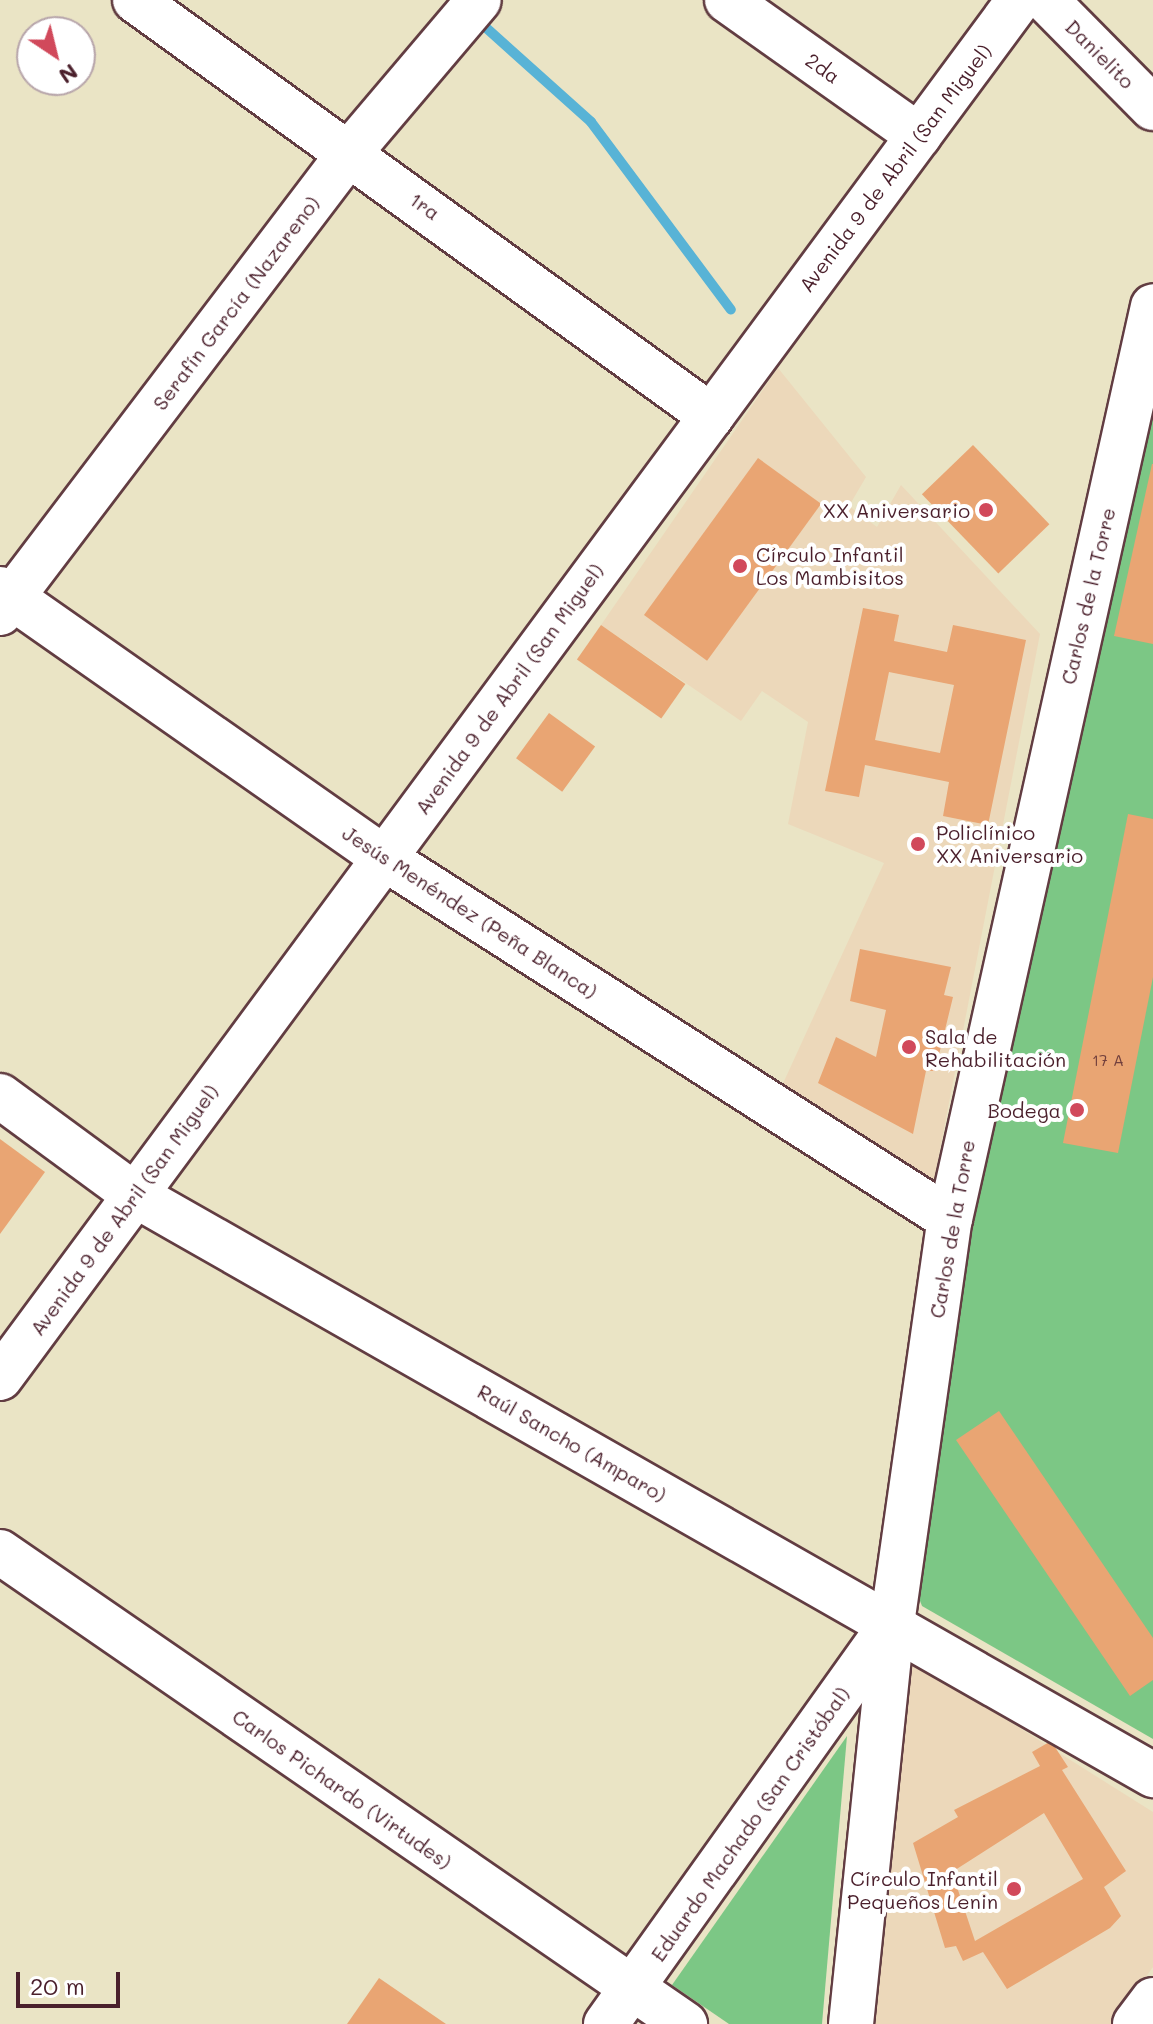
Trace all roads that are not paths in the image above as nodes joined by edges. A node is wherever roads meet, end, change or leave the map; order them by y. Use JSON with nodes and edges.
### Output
{"nodes":[{"id":1,"x":135,"y":0,"type":"edge"},
{"id":2,"x":479,"y":0,"type":"edge"},
{"id":3,"x":727,"y":0,"type":"edge"},
{"id":4,"x":1019,"y":0,"type":"edge"},
{"id":5,"x":1046,"y":0,"type":"edge"},
{"id":6,"x":1153,"y":108,"type":"edge"},
{"id":7,"x":919,"y":136,"type":"junction"},
{"id":8,"x":350,"y":152,"type":"junction"},
{"id":9,"x":1153,"y":306,"type":"edge"},
{"id":10,"x":711,"y":416,"type":"junction"},
{"id":11,"x":4,"y":600,"type":"edge"},
{"id":12,"x":384,"y":858,"type":"junction"},
{"id":13,"x":0,"y":1096,"type":"edge"},
{"id":14,"x":135,"y":1195,"type":"junction"},
{"id":15,"x":950,"y":1219,"type":"junction"},
{"id":16,"x":0,"y":1378,"type":"edge"},
{"id":17,"x":0,"y":1552,"type":"edge"},
{"id":18,"x":892,"y":1624,"type":"junction"},
{"id":19,"x":1153,"y":1775,"type":"edge"},
{"id":20,"x":632,"y":1990,"type":"junction"},
{"id":21,"x":1153,"y":2000,"type":"edge"},
{"id":22,"x":606,"y":2024,"type":"edge"},
{"id":23,"x":685,"y":2024,"type":"edge"},
{"id":24,"x":851,"y":2024,"type":"edge"},
{"id":25,"x":1135,"y":2024,"type":"edge"}],
"edges":[{"from":1,"to":8,"type":"street","name":"1ra"},
{"from":2,"to":8,"type":"street","name":"Serafín García (Nazareno)"},
{"from":3,"to":7,"type":"street","name":"2da"},
{"from":4,"to":7,"type":"street","name":"Avenida 9 de Abril (San Miguel)"},
{"from":5,"to":6,"type":"street","name":"Danielito"},
{"from":7,"to":10,"type":"street","name":"Avenida 9 de Abril (San Miguel)"},
{"from":8,"to":10,"type":"street","name":"1ra"},
{"from":8,"to":11,"type":"street","name":"Serafín García (Nazareno)"},
{"from":9,"to":15,"type":"street","name":"Carlos de la Torre"},
{"from":10,"to":12,"type":"street","name":"Avenida 9 de Abril (San Miguel)"},
{"from":11,"to":12,"type":"street","name":"Jesús Menéndez (Peña Blanca)"},
{"from":12,"to":14,"type":"street","name":"Avenida 9 de Abril (San Miguel)"},
{"from":12,"to":15,"type":"street","name":"Jesús Menéndez (Peña Blanca)"},
{"from":13,"to":14,"type":"street","name":"Raúl Sancho (Amparo)"},
{"from":14,"to":16,"type":"street","name":"Avenida 9 de Abril (San Miguel)"},
{"from":14,"to":18,"type":"street","name":"Raúl Sancho (Amparo)"},
{"from":15,"to":18,"type":"street","name":"Carlos de la Torre"},
{"from":17,"to":20,"type":"street","name":"Carlos Pichardo (Virtudes)"},
{"from":18,"to":19,"type":"street","name":"Raúl Sancho (Amparo)"},
{"from":18,"to":20,"type":"street","name":"Eduardo Machado (San Cristóbal)"},
{"from":18,"to":24,"type":"street","name":"Carlos de la Torre"},
{"from":20,"to":22,"type":"street","name":"Eduardo Machado (San Cristóbal)"},
{"from":20,"to":23,"type":"street","name":"Carlos Pichardo (Virtudes)"},
{"from":21,"to":25,"type":"street"}]}
